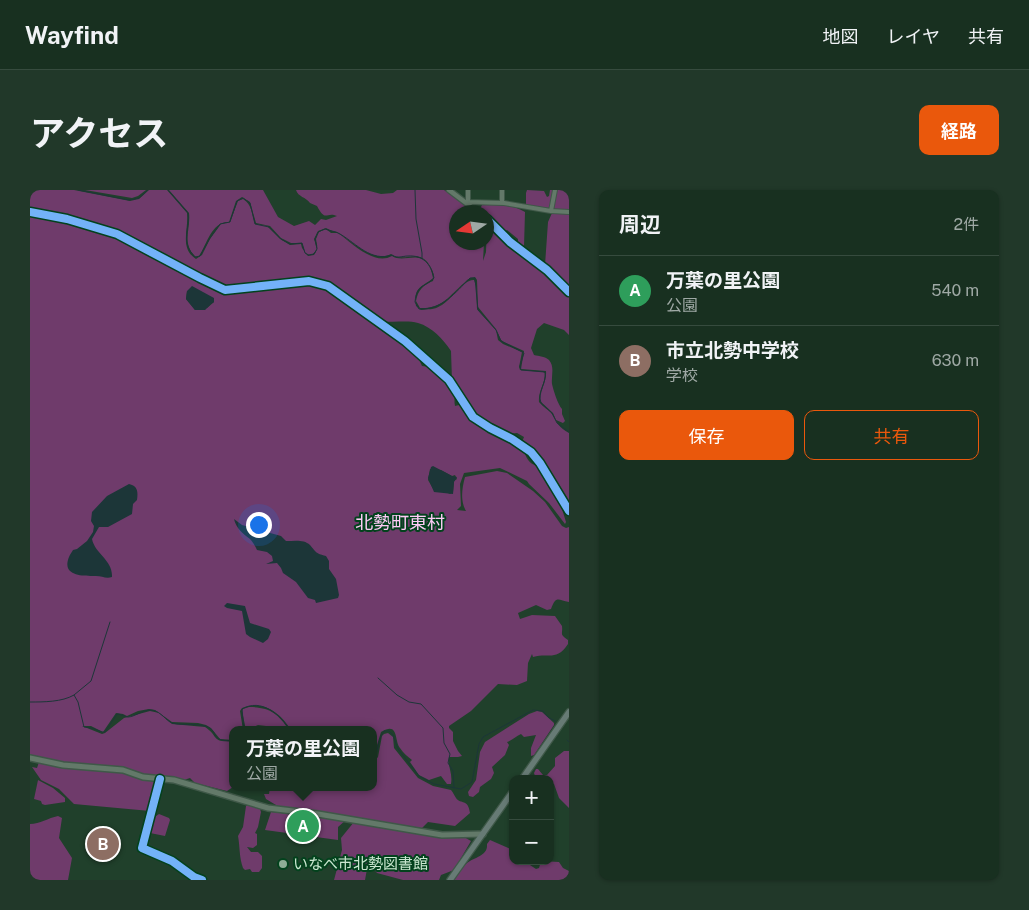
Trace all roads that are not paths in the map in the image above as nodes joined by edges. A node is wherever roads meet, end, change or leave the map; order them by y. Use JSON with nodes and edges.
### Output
{"nodes":[{"id":1,"x":449,"y":190,"type":"edge"},
{"id":2,"x":468,"y":190,"type":"edge"},
{"id":3,"x":502,"y":190,"type":"edge"},
{"id":4,"x":555,"y":190,"type":"edge"},
{"id":5,"x":468,"y":203,"type":"junction"},
{"id":6,"x":502,"y":203,"type":"junction"},
{"id":7,"x":551,"y":211,"type":"junction"},
{"id":8,"x":30,"y":212,"type":"edge"},
{"id":9,"x":569,"y":212,"type":"edge"},
{"id":10,"x":494,"y":227,"type":"edge"},
{"id":11,"x":569,"y":292,"type":"edge"},
{"id":12,"x":569,"y":511,"type":"edge"},
{"id":13,"x":569,"y":712,"type":"edge"},
{"id":14,"x":30,"y":758,"type":"edge"},
{"id":15,"x":525,"y":775,"type":"edge"},
{"id":16,"x":160,"y":779,"type":"junction"},
{"id":17,"x":509,"y":797,"type":"edge"},
{"id":18,"x":483,"y":834,"type":"junction"},
{"id":19,"x":194,"y":878,"type":"edge"},
{"id":20,"x":202,"y":880,"type":"edge"},
{"id":21,"x":450,"y":880,"type":"edge"}],
"edges":[{"from":1,"to":5,"type":"street"},
{"from":2,"to":5,"type":"street"},
{"from":3,"to":6,"type":"street"},
{"from":4,"to":7,"type":"street"},
{"from":5,"to":6,"type":"street"},
{"from":6,"to":7,"type":"street"},
{"from":7,"to":9,"type":"street"},
{"from":8,"to":12,"type":"street"},
{"from":10,"to":11,"type":"street"},
{"from":13,"to":15,"type":"main road"},
{"from":14,"to":16,"type":"main road"},
{"from":16,"to":18,"type":"main road"},
{"from":16,"to":19,"type":"street"},
{"from":17,"to":18,"type":"main road"},
{"from":18,"to":21,"type":"main road"},
{"from":19,"to":20,"type":"street"}]}
